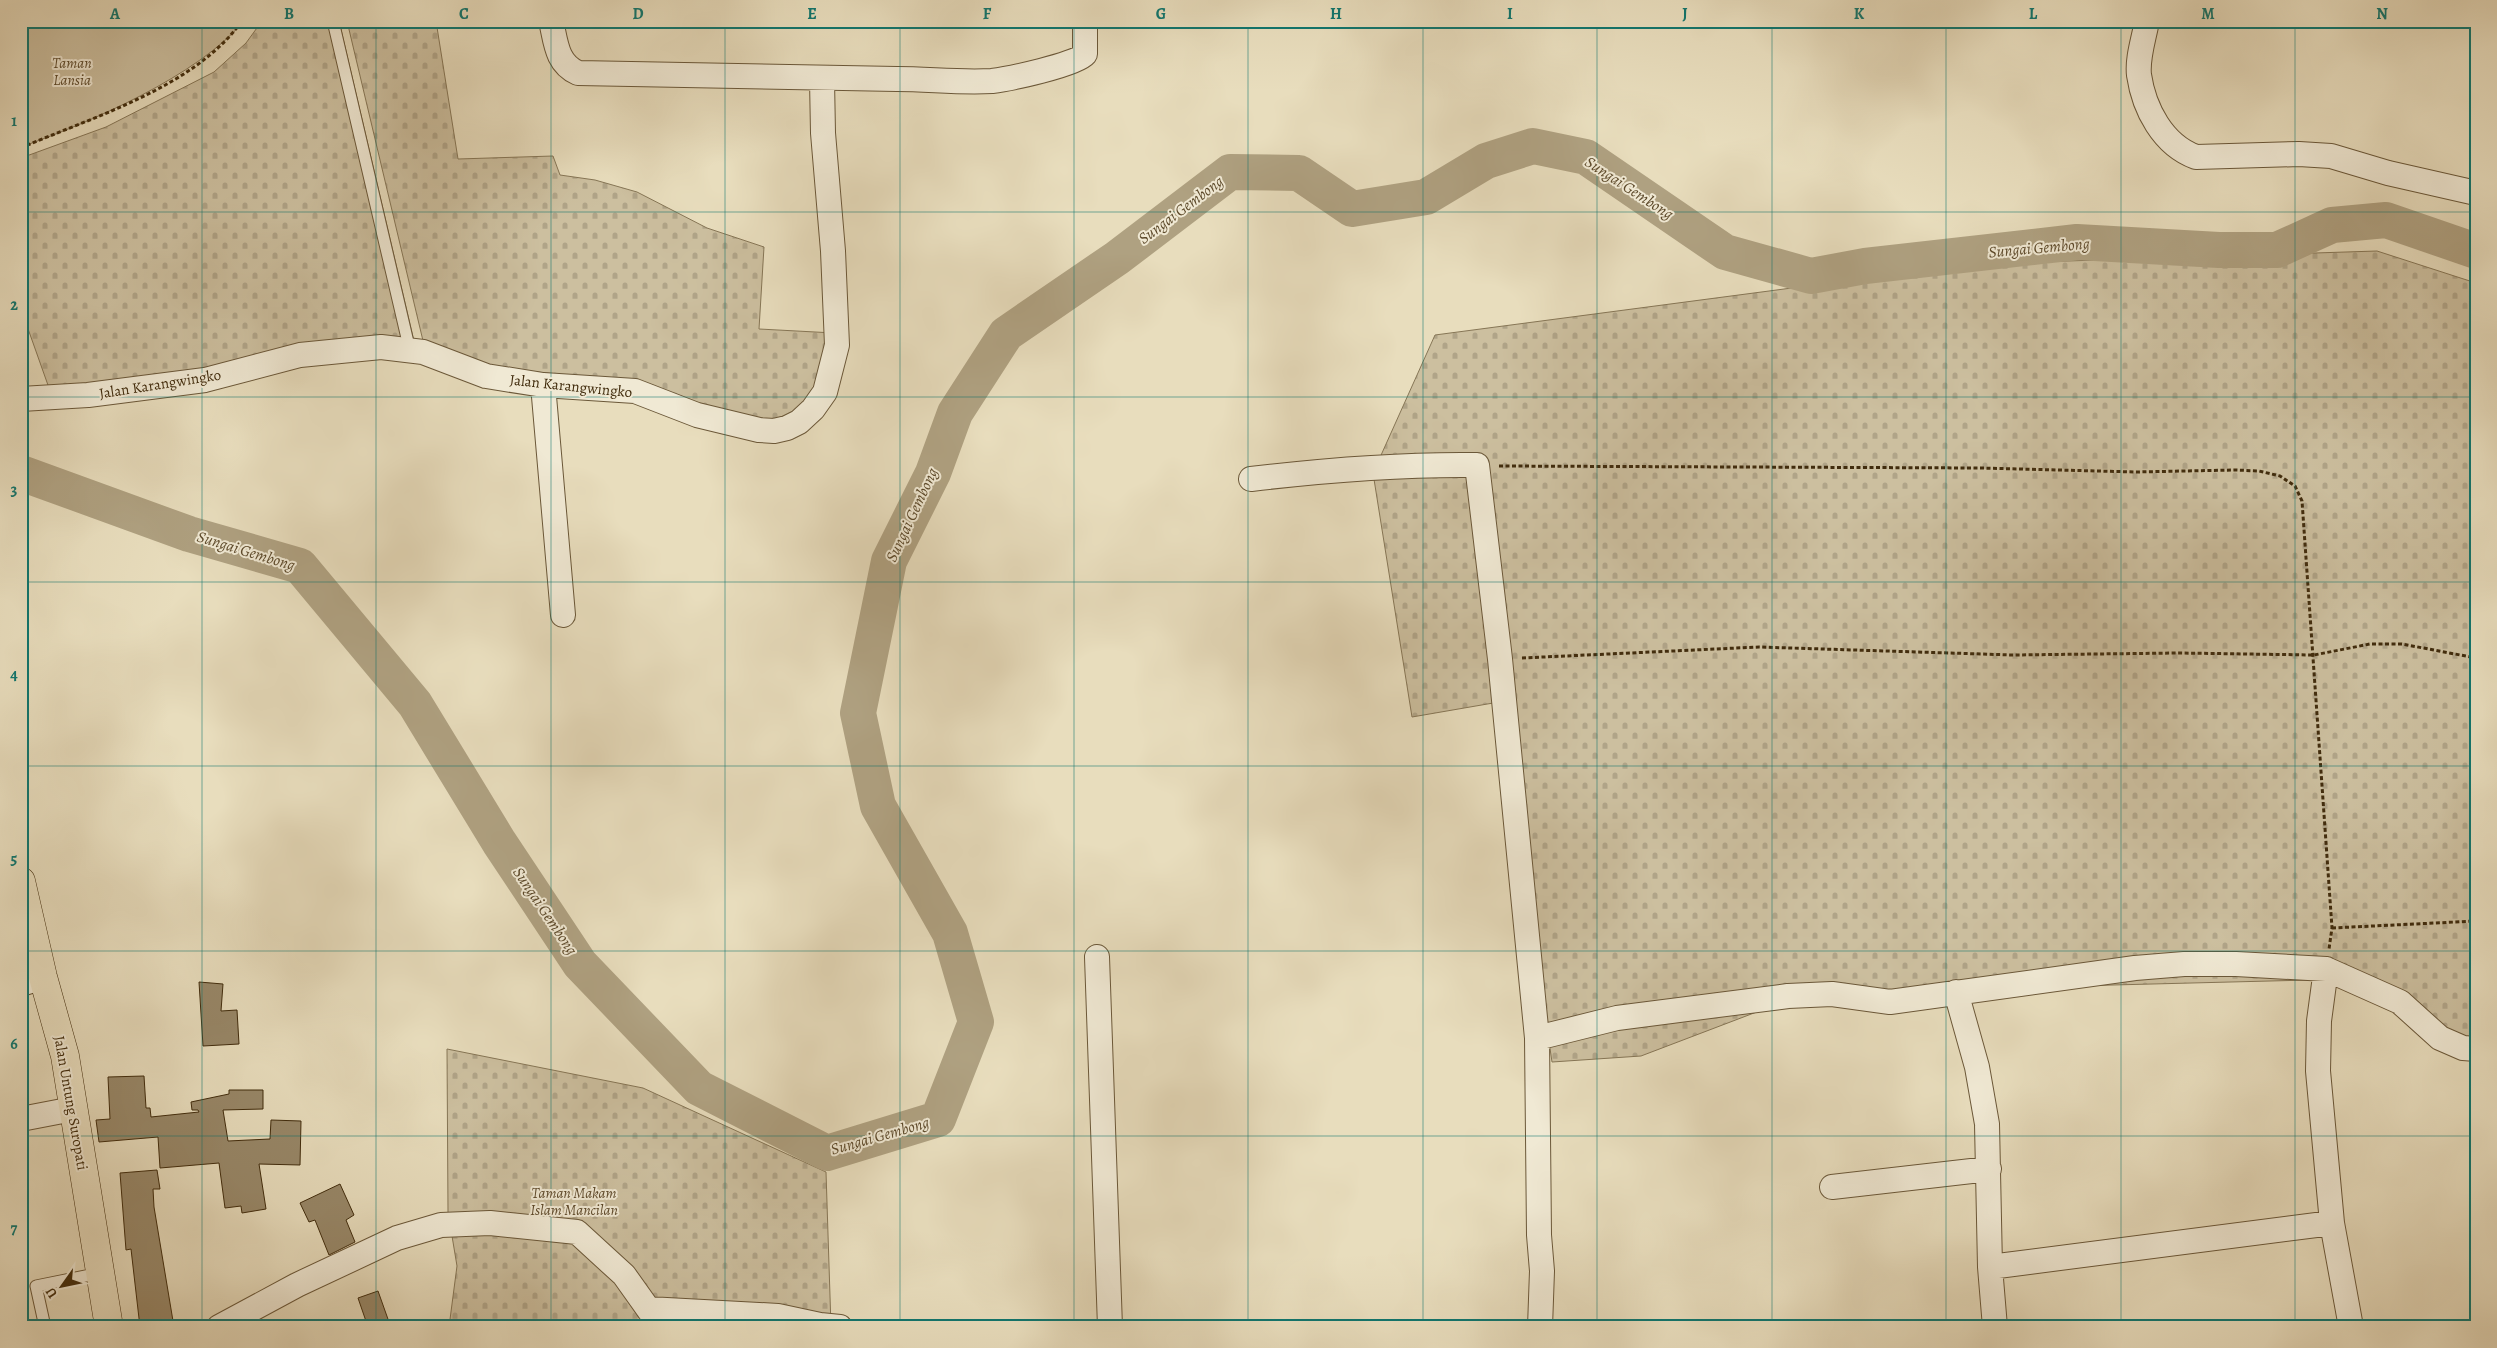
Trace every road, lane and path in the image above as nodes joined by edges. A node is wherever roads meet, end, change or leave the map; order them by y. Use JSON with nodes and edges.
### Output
{"nodes":[{"id":1,"x":242,"y":21,"type":"edge"},
{"id":2,"x":333,"y":21,"type":"edge"},
{"id":3,"x":551,"y":21,"type":"edge"},
{"id":4,"x":1085,"y":21,"type":"edge"},
{"id":5,"x":2148,"y":21,"type":"edge"},
{"id":6,"x":822,"y":80,"type":"junction"},
{"id":7,"x":21,"y":148,"type":"edge"},
{"id":8,"x":2476,"y":193,"type":"edge"},
{"id":9,"x":410,"y":351,"type":"junction"},
{"id":10,"x":543,"y":385,"type":"junction"},
{"id":11,"x":21,"y":399,"type":"edge"},
{"id":12,"x":1476,"y":465,"type":"junction"},
{"id":13,"x":1251,"y":479,"type":"dead end"},
{"id":14,"x":563,"y":615,"type":"dead end"},
{"id":15,"x":2314,"y":655,"type":"junction"},
{"id":16,"x":2476,"y":658,"type":"edge"},
{"id":17,"x":1500,"y":659,"type":"junction"},
{"id":18,"x":21,"y":882,"type":"edge"},
{"id":19,"x":2476,"y":921,"type":"edge"},
{"id":20,"x":2332,"y":928,"type":"junction"},
{"id":21,"x":1097,"y":957,"type":"dead end"},
{"id":22,"x":2326,"y":969,"type":"junction"},
{"id":23,"x":32,"y":981,"type":"edge"},
{"id":24,"x":1956,"y":992,"type":"junction"},
{"id":25,"x":1537,"y":1038,"type":"junction"},
{"id":26,"x":2476,"y":1049,"type":"edge"},
{"id":27,"x":73,"y":1109,"type":"junction"},
{"id":28,"x":21,"y":1119,"type":"edge"},
{"id":29,"x":1989,"y":1169,"type":"junction"},
{"id":30,"x":1832,"y":1188,"type":"dead end"},
{"id":31,"x":2332,"y":1222,"type":"junction"},
{"id":32,"x":1990,"y":1267,"type":"junction"},
{"id":33,"x":100,"y":1273,"type":"junction"},
{"id":34,"x":654,"y":1318,"type":"edge"},
{"id":35,"x":45,"y":1327,"type":"edge"},
{"id":36,"x":109,"y":1327,"type":"edge"},
{"id":37,"x":219,"y":1327,"type":"edge"},
{"id":38,"x":840,"y":1327,"type":"edge"},
{"id":39,"x":1110,"y":1327,"type":"edge"},
{"id":40,"x":1540,"y":1327,"type":"edge"},
{"id":41,"x":1995,"y":1327,"type":"edge"},
{"id":42,"x":2351,"y":1327,"type":"edge"}],
"edges":[{"from":1,"to":7,"type":"path"},
{"from":2,"to":9,"type":"lane"},
{"from":3,"to":6,"type":"street"},
{"from":4,"to":6,"type":"street"},
{"from":5,"to":8,"type":"street"},
{"from":6,"to":10,"type":"street","name":"Jalan Karangwingko"},
{"from":9,"to":10,"type":"street","name":"Jalan Karangwingko"},
{"from":9,"to":11,"type":"street","name":"Jalan Karangwingko"},
{"from":10,"to":14,"type":"street"},
{"from":12,"to":13,"type":"street"},
{"from":12,"to":15,"type":"path"},
{"from":12,"to":17,"type":"street"},
{"from":15,"to":16,"type":"path"},
{"from":15,"to":17,"type":"path"},
{"from":15,"to":20,"type":"path"},
{"from":17,"to":25,"type":"street"},
{"from":18,"to":23,"type":"highway","name":"Jalan Untung Suropati"},
{"from":19,"to":20,"type":"path"},
{"from":20,"to":22,"type":"path"},
{"from":21,"to":39,"type":"street"},
{"from":22,"to":24,"type":"street"},
{"from":22,"to":26,"type":"street"},
{"from":22,"to":31,"type":"street"},
{"from":23,"to":27,"type":"highway","name":"Jalan Untung Suropati"},
{"from":24,"to":25,"type":"street"},
{"from":24,"to":29,"type":"street"},
{"from":25,"to":40,"type":"street"},
{"from":27,"to":28,"type":"street"},
{"from":27,"to":33,"type":"highway","name":"Jalan Untung Suropati"},
{"from":29,"to":30,"type":"street"},
{"from":29,"to":32,"type":"street"},
{"from":31,"to":32,"type":"street"},
{"from":31,"to":42,"type":"street"},
{"from":32,"to":41,"type":"street"},
{"from":33,"to":35,"type":"lane"},
{"from":33,"to":36,"type":"highway","name":"Jalan Untung Suropati"},
{"from":34,"to":37,"type":"street"},
{"from":34,"to":38,"type":"street"}]}
